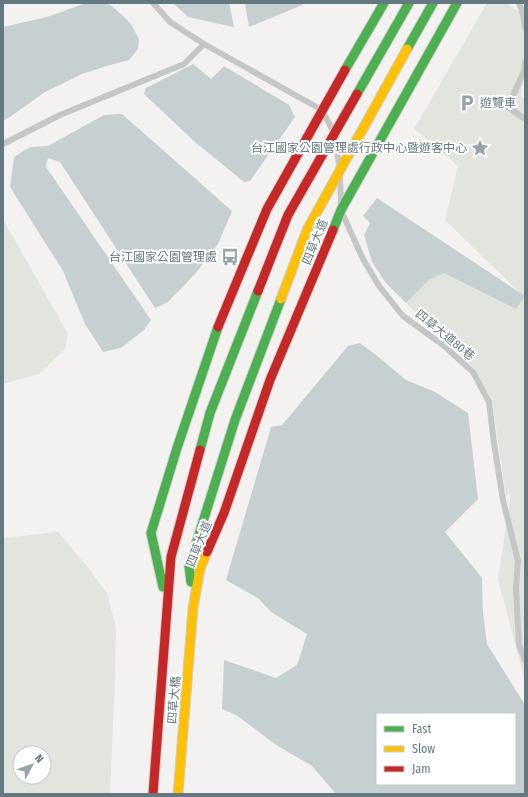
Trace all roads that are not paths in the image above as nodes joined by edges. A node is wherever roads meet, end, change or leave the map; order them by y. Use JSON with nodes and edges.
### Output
{"nodes":[{"id":1,"x":153,"y":3,"type":"edge"},
{"id":2,"x":384,"y":3,"type":"edge"},
{"id":3,"x":409,"y":3,"type":"edge"},
{"id":4,"x":433,"y":3,"type":"edge"},
{"id":5,"x":458,"y":3,"type":"edge"},
{"id":6,"x":519,"y":3,"type":"edge"},
{"id":7,"x":525,"y":27,"type":"edge"},
{"id":8,"x":204,"y":44,"type":"junction"},
{"id":9,"x":525,"y":62,"type":"edge"},
{"id":10,"x":322,"y":110,"type":"junction"},
{"id":11,"x":525,"y":119,"type":"edge"},
{"id":12,"x":334,"y":134,"type":"junction"},
{"id":13,"x":3,"y":144,"type":"edge"},
{"id":14,"x":340,"y":170,"type":"junction"},
{"id":15,"x":341,"y":210,"type":"junction"},
{"id":16,"x":193,"y":608,"type":"junction"},
{"id":17,"x":167,"y":609,"type":"junction"},
{"id":18,"x":525,"y":660,"type":"edge"},
{"id":19,"x":153,"y":794,"type":"edge"},
{"id":20,"x":178,"y":794,"type":"edge"}],
"edges":[{"from":1,"to":8,"type":"lane"},
{"from":2,"to":10,"type":"street"},
{"from":3,"to":12,"type":"street","name":"四草大道"},
{"from":4,"to":14,"type":"street","name":"四草大道"},
{"from":5,"to":15,"type":"street","name":"四草大道"},
{"from":6,"to":7,"type":"lane"},
{"from":8,"to":10,"type":"lane"},
{"from":8,"to":13,"type":"lane"},
{"from":9,"to":11,"type":"lane"},
{"from":10,"to":12,"type":"lane","name":"四草大道80巷"},
{"from":10,"to":17,"type":"street"},
{"from":12,"to":14,"type":"lane","name":"四草大道80巷"},
{"from":12,"to":17,"type":"street","name":"四草大道"},
{"from":14,"to":15,"type":"lane","name":"四草大道80巷"},
{"from":14,"to":16,"type":"street","name":"四草大道"},
{"from":15,"to":16,"type":"street","name":"四草大道"},
{"from":15,"to":18,"type":"lane","name":"四草大道80巷"},
{"from":16,"to":20,"type":"street","name":"四草大橋"},
{"from":17,"to":19,"type":"street","name":"四草大橋"}]}
